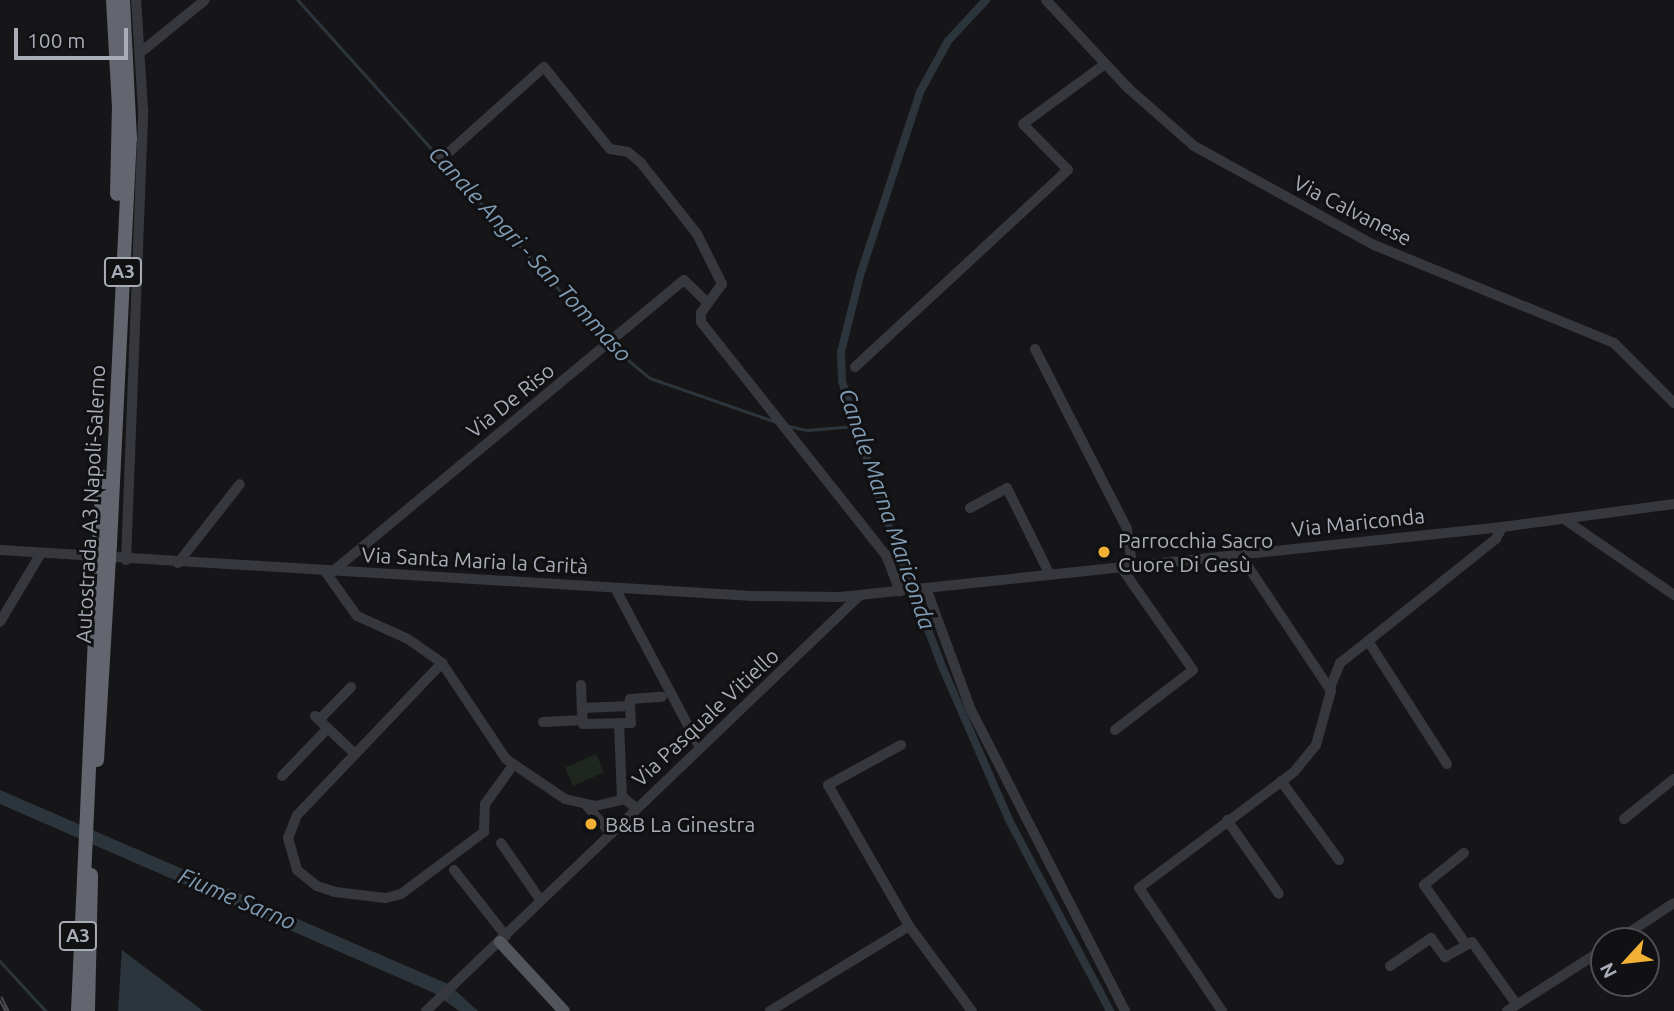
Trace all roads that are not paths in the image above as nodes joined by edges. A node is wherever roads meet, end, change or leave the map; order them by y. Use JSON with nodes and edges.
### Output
{"nodes":[{"id":1,"x":113,"y":0,"type":"edge"},
{"id":2,"x":123,"y":0,"type":"edge"},
{"id":3,"x":136,"y":0,"type":"edge"},
{"id":4,"x":205,"y":0,"type":"edge"},
{"id":5,"x":1045,"y":0,"type":"edge"},
{"id":6,"x":141,"y":52,"type":"junction"},
{"id":7,"x":1105,"y":64,"type":"junction"},
{"id":8,"x":441,"y":159,"type":"dead end"},
{"id":9,"x":708,"y":303,"type":"junction"},
{"id":10,"x":1035,"y":349,"type":"dead end"},
{"id":11,"x":855,"y":367,"type":"dead end"},
{"id":12,"x":1674,"y":404,"type":"edge"},
{"id":13,"x":240,"y":484,"type":"dead end"},
{"id":14,"x":1674,"y":504,"type":"edge"},
{"id":15,"x":970,"y":508,"type":"dead end"},
{"id":16,"x":1564,"y":519,"type":"junction"},
{"id":17,"x":1502,"y":527,"type":"junction"},
{"id":18,"x":105,"y":544,"type":"junction"},
{"id":19,"x":0,"y":550,"type":"edge"},
{"id":20,"x":1238,"y":553,"type":"junction"},
{"id":21,"x":40,"y":555,"type":"junction"},
{"id":22,"x":126,"y":560,"type":"junction"},
{"id":23,"x":178,"y":563,"type":"junction"},
{"id":24,"x":1127,"y":567,"type":"junction"},
{"id":25,"x":329,"y":572,"type":"junction"},
{"id":26,"x":1050,"y":575,"type":"junction"},
{"id":27,"x":615,"y":588,"type":"junction"},
{"id":28,"x":923,"y":589,"type":"junction"},
{"id":29,"x":904,"y":591,"type":"junction"},
{"id":30,"x":1674,"y":595,"type":"edge"},
{"id":31,"x":859,"y":596,"type":"junction"},
{"id":32,"x":0,"y":622,"type":"edge"},
{"id":33,"x":1368,"y":641,"type":"junction"},
{"id":34,"x":442,"y":663,"type":"junction"},
{"id":35,"x":581,"y":685,"type":"dead end"},
{"id":36,"x":351,"y":687,"type":"dead end"},
{"id":37,"x":1330,"y":688,"type":"junction"},
{"id":38,"x":662,"y":697,"type":"dead end"},
{"id":39,"x":630,"y":706,"type":"junction"},
{"id":40,"x":582,"y":708,"type":"junction"},
{"id":41,"x":583,"y":720,"type":"junction"},
{"id":42,"x":543,"y":722,"type":"dead end"},
{"id":43,"x":619,"y":723,"type":"junction"},
{"id":44,"x":328,"y":728,"type":"junction"},
{"id":45,"x":1115,"y":730,"type":"dead end"},
{"id":46,"x":901,"y":745,"type":"dead end"},
{"id":47,"x":700,"y":748,"type":"junction"},
{"id":48,"x":355,"y":754,"type":"junction"},
{"id":49,"x":514,"y":764,"type":"junction"},
{"id":50,"x":1447,"y":764,"type":"dead end"},
{"id":51,"x":282,"y":776,"type":"dead end"},
{"id":52,"x":1674,"y":779,"type":"edge"},
{"id":53,"x":1281,"y":781,"type":"junction"},
{"id":54,"x":622,"y":799,"type":"junction"},
{"id":55,"x":607,"y":804,"type":"junction"},
{"id":56,"x":587,"y":806,"type":"junction"},
{"id":57,"x":636,"y":808,"type":"junction"},
{"id":58,"x":1624,"y":819,"type":"dead end"},
{"id":59,"x":1227,"y":820,"type":"junction"},
{"id":60,"x":603,"y":824,"type":"junction"},
{"id":61,"x":611,"y":834,"type":"junction"},
{"id":62,"x":501,"y":843,"type":"dead end"},
{"id":63,"x":1464,"y":853,"type":"dead end"},
{"id":64,"x":1339,"y":860,"type":"dead end"},
{"id":65,"x":87,"y":862,"type":"junction"},
{"id":66,"x":454,"y":870,"type":"dead end"},
{"id":67,"x":1279,"y":894,"type":"dead end"},
{"id":68,"x":541,"y":901,"type":"junction"},
{"id":69,"x":1674,"y":903,"type":"edge"},
{"id":70,"x":909,"y":926,"type":"junction"},
{"id":71,"x":1637,"y":927,"type":"edge"},
{"id":72,"x":503,"y":939,"type":"junction"},
{"id":73,"x":1466,"y":944,"type":"junction"},
{"id":74,"x":1590,"y":958,"type":"edge"},
{"id":75,"x":1390,"y":965,"type":"dead end"},
{"id":76,"x":1517,"y":1005,"type":"junction"},
{"id":77,"x":429,"y":1008,"type":"edge"},
{"id":78,"x":78,"y":1011,"type":"edge"},
{"id":79,"x":88,"y":1011,"type":"edge"},
{"id":80,"x":564,"y":1011,"type":"edge"},
{"id":81,"x":770,"y":1011,"type":"edge"},
{"id":82,"x":972,"y":1011,"type":"edge"},
{"id":83,"x":1125,"y":1011,"type":"edge"},
{"id":84,"x":1222,"y":1011,"type":"edge"},
{"id":85,"x":1507,"y":1011,"type":"edge"}],
"edges":[{"from":1,"to":18,"type":"highway","name":"Autostrada A3 Napoli-Salerno","number":"A3"},
{"from":2,"to":18,"type":"highway","name":"Autostrada A3 Napoli-Salerno","number":"A3"},
{"from":3,"to":6,"type":"street"},
{"from":4,"to":6,"type":"street"},
{"from":5,"to":7,"type":"street","name":"Via Calvanese"},
{"from":6,"to":22,"type":"street"},
{"from":7,"to":11,"type":"street"},
{"from":7,"to":12,"type":"street","name":"Via Calvanese"},
{"from":8,"to":9,"type":"street"},
{"from":9,"to":25,"type":"street","name":"Via De Riso"},
{"from":9,"to":29,"type":"street"},
{"from":10,"to":24,"type":"street"},
{"from":13,"to":23,"type":"street"},
{"from":14,"to":16,"type":"street","name":"Via Mariconda"},
{"from":15,"to":26,"type":"street"},
{"from":16,"to":17,"type":"street","name":"Via Mariconda"},
{"from":16,"to":30,"type":"street"},
{"from":17,"to":20,"type":"street","name":"Via Mariconda"},
{"from":17,"to":33,"type":"street"},
{"from":18,"to":65,"type":"highway","name":"Autostrada A3 Napoli-Salerno","number":"A3","bridge":true},
{"from":19,"to":21,"type":"street","name":"Via Santa Maria la Carità"},
{"from":20,"to":24,"type":"street","name":"Via Mariconda"},
{"from":20,"to":37,"type":"street"},
{"from":21,"to":22,"type":"street","name":"Via Santa Maria la Carità"},
{"from":21,"to":32,"type":"street"},
{"from":22,"to":23,"type":"street","name":"Via Santa Maria la Carità"},
{"from":23,"to":25,"type":"street","name":"Via Santa Maria la Carità"},
{"from":24,"to":26,"type":"street","name":"Via Mariconda"},
{"from":24,"to":45,"type":"street"},
{"from":25,"to":27,"type":"street","name":"Via Santa Maria la Carità"},
{"from":25,"to":34,"type":"street"},
{"from":26,"to":28,"type":"street","name":"Via Mariconda"},
{"from":27,"to":31,"type":"street","name":"Via Santa Maria la Carità"},
{"from":27,"to":47,"type":"street"},
{"from":28,"to":29,"type":"street","name":"Via Mariconda"},
{"from":28,"to":83,"type":"street"},
{"from":29,"to":31,"type":"street","name":"Via Santa Maria la Carità"},
{"from":31,"to":47,"type":"street","name":"Via Pasquale Vitiello"},
{"from":33,"to":37,"type":"street"},
{"from":33,"to":50,"type":"street"},
{"from":34,"to":48,"type":"street"},
{"from":34,"to":49,"type":"street"},
{"from":35,"to":40,"type":"street"},
{"from":36,"to":44,"type":"street"},
{"from":37,"to":53,"type":"street"},
{"from":38,"to":39,"type":"street"},
{"from":39,"to":40,"type":"street"},
{"from":39,"to":43,"type":"street"},
{"from":40,"to":41,"type":"street"},
{"from":41,"to":42,"type":"street"},
{"from":41,"to":43,"type":"street"},
{"from":43,"to":54,"type":"street"},
{"from":44,"to":48,"type":"street"},
{"from":44,"to":51,"type":"street"},
{"from":46,"to":70,"type":"street"},
{"from":47,"to":57,"type":"street","name":"Via Pasquale Vitiello"},
{"from":48,"to":49,"type":"street"},
{"from":49,"to":56,"type":"street"},
{"from":52,"to":58,"type":"street"},
{"from":53,"to":59,"type":"street"},
{"from":53,"to":64,"type":"street"},
{"from":54,"to":55,"type":"street"},
{"from":54,"to":57,"type":"street"},
{"from":55,"to":56,"type":"street"},
{"from":55,"to":60,"type":"street"},
{"from":56,"to":60,"type":"street"},
{"from":57,"to":61,"type":"street","name":"Via Pasquale Vitiello"},
{"from":59,"to":67,"type":"street"},
{"from":59,"to":84,"type":"street"},
{"from":60,"to":61,"type":"street"},
{"from":61,"to":68,"type":"street","name":"Via Pasquale Vitiello"},
{"from":62,"to":68,"type":"street"},
{"from":63,"to":73,"type":"street"},
{"from":65,"to":78,"type":"highway","name":"Autostrada A3 Napoli-Salerno","number":"A3"},
{"from":65,"to":79,"type":"highway","name":"Autostrada A3 Napoli-Salerno","number":"A3"},
{"from":66,"to":72,"type":"street"},
{"from":68,"to":72,"type":"street","name":"Via Pasquale Vitiello"},
{"from":69,"to":71,"type":"street"},
{"from":70,"to":81,"type":"street"},
{"from":70,"to":82,"type":"street"},
{"from":72,"to":77,"type":"street","name":"Via Pasquale Vitiello"},
{"from":72,"to":80,"type":"main road"},
{"from":73,"to":75,"type":"street"},
{"from":73,"to":76,"type":"street"},
{"from":74,"to":76,"type":"street"},
{"from":76,"to":85,"type":"street"}]}
